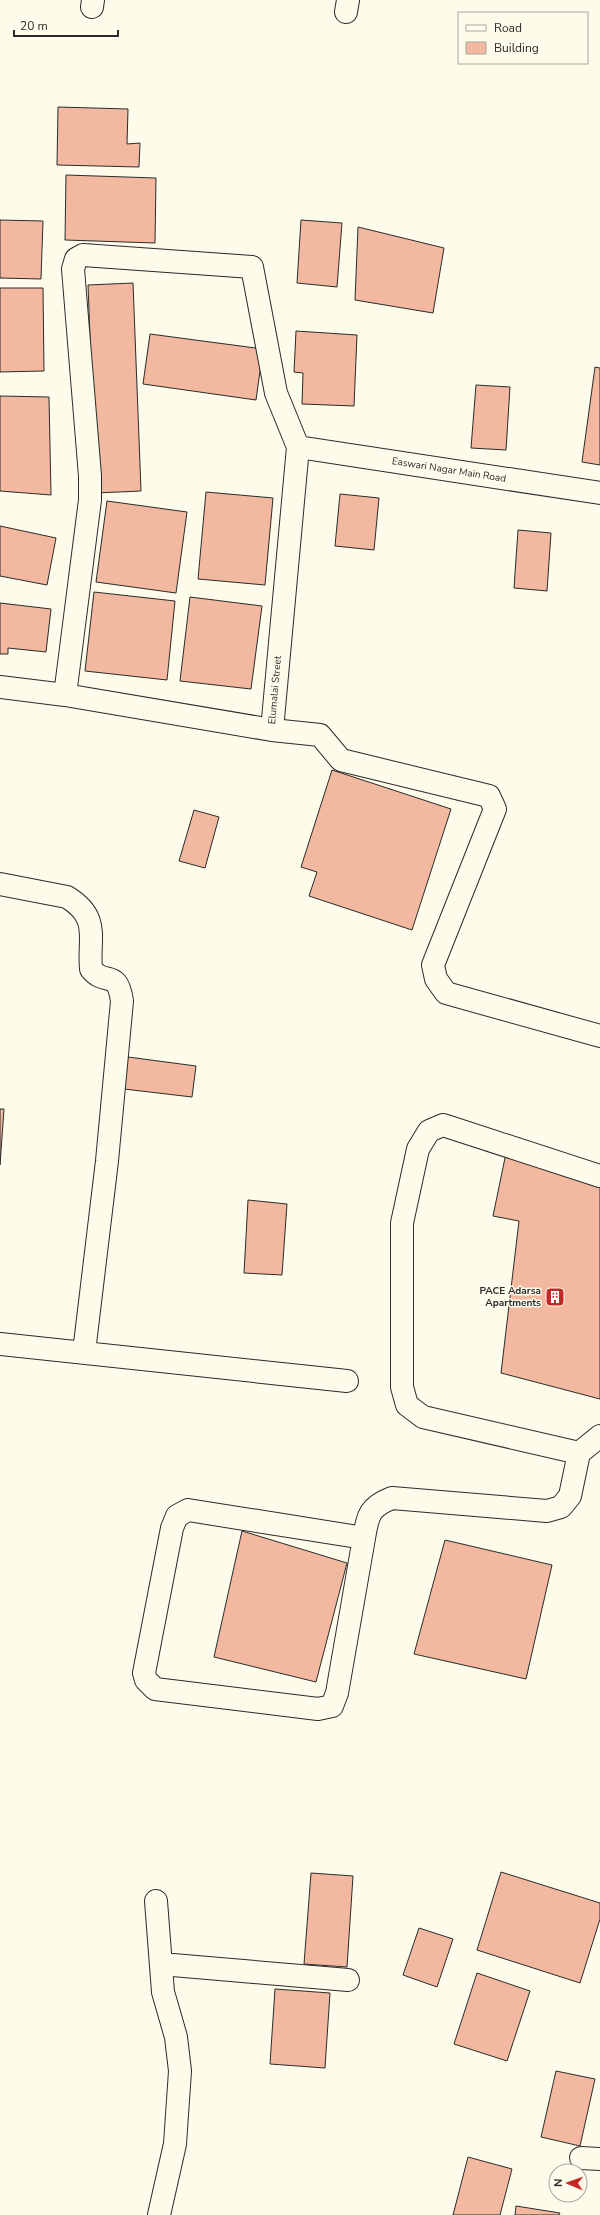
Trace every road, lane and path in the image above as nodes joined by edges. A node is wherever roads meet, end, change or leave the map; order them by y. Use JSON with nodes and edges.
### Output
{"nodes":[{"id":1,"x":298,"y":447,"type":"junction"},
{"id":2,"x":600,"y":493,"type":"edge"},
{"id":3,"x":0,"y":687,"type":"edge"},
{"id":4,"x":65,"y":695,"type":"junction"},
{"id":5,"x":272,"y":730,"type":"junction"},
{"id":6,"x":0,"y":884,"type":"edge"},
{"id":7,"x":600,"y":1036,"type":"edge"},
{"id":8,"x":600,"y":1176,"type":"edge"},
{"id":9,"x":0,"y":1344,"type":"edge"},
{"id":10,"x":84,"y":1352,"type":"junction"},
{"id":11,"x":347,"y":1381,"type":"dead end"},
{"id":12,"x":600,"y":1436,"type":"edge"},
{"id":13,"x":579,"y":1453,"type":"junction"},
{"id":14,"x":364,"y":1538,"type":"junction"},
{"id":15,"x":156,"y":1902,"type":"dead end"},
{"id":16,"x":161,"y":1964,"type":"junction"},
{"id":17,"x":348,"y":1980,"type":"dead end"},
{"id":18,"x":159,"y":2215,"type":"edge"}],
"edges":[{"from":1,"to":2,"type":"street","name":"Easwari Nagar Main Road"},
{"from":1,"to":4,"type":"street"},
{"from":1,"to":5,"type":"street","name":"Elumalai Street"},
{"from":3,"to":4,"type":"street","name":"Elumalai Street"},
{"from":4,"to":5,"type":"street","name":"Elumalai Street"},
{"from":5,"to":7,"type":"street"},
{"from":6,"to":10,"type":"street"},
{"from":8,"to":13,"type":"street"},
{"from":9,"to":10,"type":"street"},
{"from":10,"to":11,"type":"street"},
{"from":12,"to":13,"type":"street"},
{"from":13,"to":14,"type":"street"},
{"from":14,"to":14,"type":"street"},
{"from":15,"to":16,"type":"street"},
{"from":16,"to":17,"type":"street"},
{"from":16,"to":18,"type":"street"}]}
